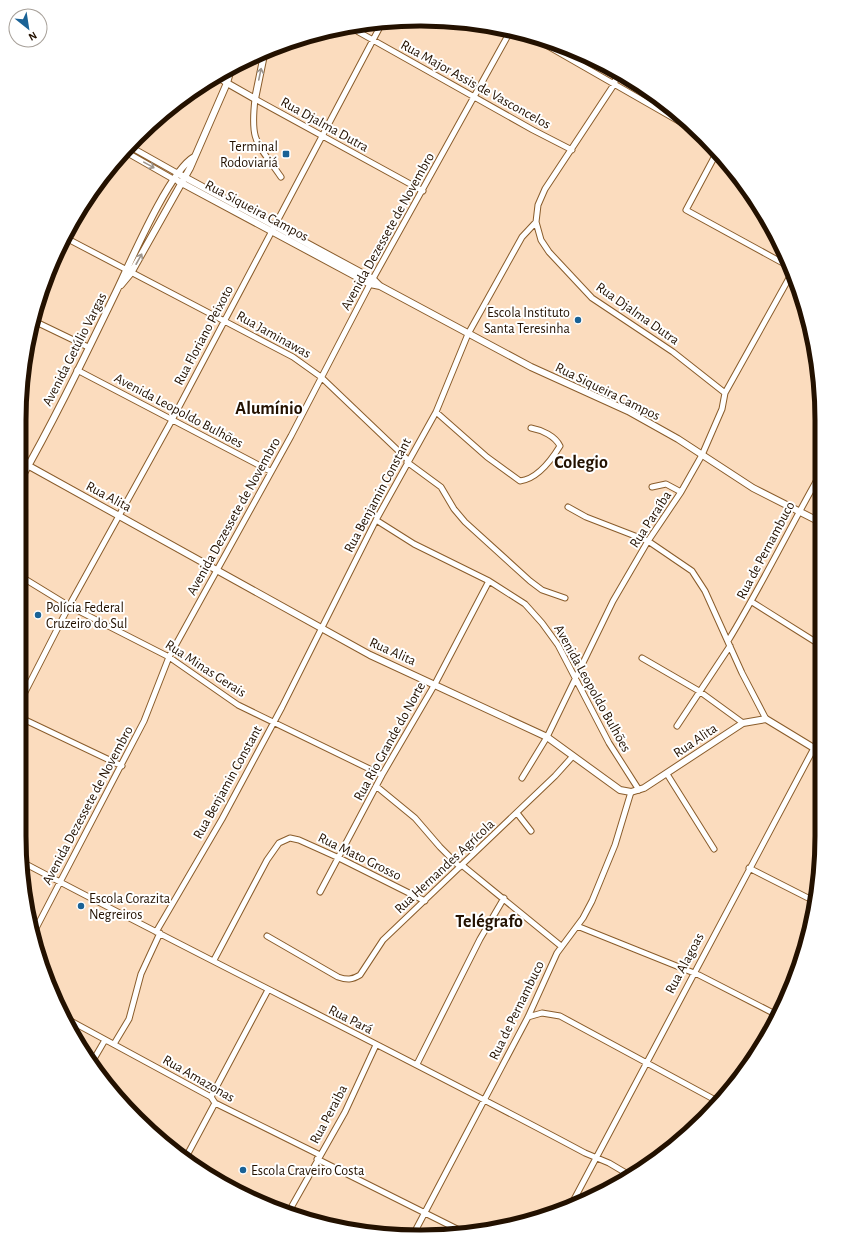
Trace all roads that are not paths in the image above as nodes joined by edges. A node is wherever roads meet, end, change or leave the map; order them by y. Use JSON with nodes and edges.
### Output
{"nodes":[{"id":1,"x":379,"y":28,"type":"edge"},
{"id":2,"x":357,"y":31,"type":"edge"},
{"id":3,"x":507,"y":36,"type":"edge"},
{"id":4,"x":373,"y":41,"type":"junction"},
{"id":5,"x":556,"y":51,"type":"edge"},
{"id":6,"x":263,"y":59,"type":"edge"},
{"id":7,"x":229,"y":76,"type":"edge"},
{"id":8,"x":615,"y":78,"type":"edge"},
{"id":9,"x":221,"y":80,"type":"edge"},
{"id":10,"x":227,"y":83,"type":"junction"},
{"id":11,"x":615,"y":83,"type":"junction"},
{"id":12,"x":474,"y":98,"type":"junction"},
{"id":13,"x":255,"y":99,"type":"junction"},
{"id":14,"x":671,"y":116,"type":"edge"},
{"id":15,"x":321,"y":136,"type":"junction"},
{"id":16,"x":134,"y":150,"type":"edge"},
{"id":17,"x":572,"y":150,"type":"junction"},
{"id":18,"x":130,"y":154,"type":"edge"},
{"id":19,"x":194,"y":157,"type":"junction"},
{"id":20,"x":714,"y":157,"type":"edge"},
{"id":21,"x":175,"y":176,"type":"junction"},
{"id":22,"x":185,"y":177,"type":"junction"},
{"id":23,"x":281,"y":177,"type":"dead end"},
{"id":24,"x":181,"y":183,"type":"junction"},
{"id":25,"x":423,"y":191,"type":"junction"},
{"id":26,"x":536,"y":222,"type":"junction"},
{"id":27,"x":150,"y":224,"type":"junction"},
{"id":28,"x":157,"y":228,"type":"junction"},
{"id":29,"x":273,"y":228,"type":"junction"},
{"id":30,"x":70,"y":240,"type":"edge"},
{"id":31,"x":781,"y":262,"type":"edge"},
{"id":32,"x":129,"y":271,"type":"junction"},
{"id":33,"x":788,"y":279,"type":"edge"},
{"id":34,"x":372,"y":282,"type":"junction"},
{"id":35,"x":224,"y":321,"type":"junction"},
{"id":36,"x":38,"y":323,"type":"edge"},
{"id":37,"x":468,"y":334,"type":"junction"},
{"id":38,"x":88,"y":347,"type":"junction"},
{"id":39,"x":77,"y":370,"type":"junction"},
{"id":40,"x":321,"y":377,"type":"junction"},
{"id":41,"x":725,"y":393,"type":"junction"},
{"id":42,"x":436,"y":412,"type":"junction"},
{"id":43,"x":172,"y":420,"type":"junction"},
{"id":44,"x":531,"y":428,"type":"dead end"},
{"id":45,"x":702,"y":455,"type":"junction"},
{"id":46,"x":407,"y":461,"type":"junction"},
{"id":47,"x":29,"y":466,"type":"junction"},
{"id":48,"x":26,"y":471,"type":"edge"},
{"id":49,"x":270,"y":471,"type":"junction"},
{"id":50,"x":815,"y":483,"type":"edge"},
{"id":51,"x":652,"y":487,"type":"dead end"},
{"id":52,"x":682,"y":492,"type":"junction"},
{"id":53,"x":568,"y":508,"type":"dead end"},
{"id":54,"x":798,"y":511,"type":"junction"},
{"id":55,"x":120,"y":516,"type":"junction"},
{"id":56,"x":376,"y":520,"type":"junction"},
{"id":57,"x":815,"y":520,"type":"edge"},
{"id":58,"x":648,"y":541,"type":"junction"},
{"id":59,"x":217,"y":570,"type":"junction"},
{"id":60,"x":26,"y":580,"type":"edge"},
{"id":61,"x":490,"y":581,"type":"junction"},
{"id":62,"x":565,"y":598,"type":"dead end"},
{"id":63,"x":752,"y":602,"type":"junction"},
{"id":64,"x":69,"y":606,"type":"junction"},
{"id":65,"x":320,"y":629,"type":"junction"},
{"id":66,"x":815,"y":642,"type":"edge"},
{"id":67,"x":729,"y":643,"type":"junction"},
{"id":68,"x":169,"y":657,"type":"junction"},
{"id":69,"x":642,"y":658,"type":"dead end"},
{"id":70,"x":575,"y":679,"type":"junction"},
{"id":71,"x":435,"y":684,"type":"junction"},
{"id":72,"x":26,"y":690,"type":"edge"},
{"id":73,"x":699,"y":691,"type":"junction"},
{"id":74,"x":766,"y":719,"type":"junction"},
{"id":75,"x":26,"y":720,"type":"edge"},
{"id":76,"x":274,"y":722,"type":"junction"},
{"id":77,"x":743,"y":723,"type":"junction"},
{"id":78,"x":677,"y":726,"type":"dead end"},
{"id":79,"x":547,"y":737,"type":"junction"},
{"id":80,"x":814,"y":748,"type":"joint"},
{"id":81,"x":573,"y":756,"type":"junction"},
{"id":82,"x":122,"y":766,"type":"junction"},
{"id":83,"x":667,"y":774,"type":"junction"},
{"id":84,"x":382,"y":775,"type":"junction"},
{"id":85,"x":522,"y":778,"type":"dead end"},
{"id":86,"x":376,"y":786,"type":"junction"},
{"id":87,"x":639,"y":790,"type":"junction"},
{"id":88,"x":631,"y":792,"type":"junction"},
{"id":89,"x":517,"y":813,"type":"junction"},
{"id":90,"x":531,"y":831,"type":"dead end"},
{"id":91,"x":714,"y":850,"type":"dead end"},
{"id":92,"x":339,"y":858,"type":"junction"},
{"id":93,"x":27,"y":865,"type":"edge"},
{"id":94,"x":462,"y":866,"type":"junction"},
{"id":95,"x":749,"y":868,"type":"junction"},
{"id":96,"x":60,"y":882,"type":"junction"},
{"id":97,"x":320,"y":892,"type":"dead end"},
{"id":98,"x":504,"y":898,"type":"junction"},
{"id":99,"x":810,"y":899,"type":"edge"},
{"id":100,"x":425,"y":901,"type":"junction"},
{"id":101,"x":577,"y":926,"type":"junction"},
{"id":102,"x":37,"y":927,"type":"edge"},
{"id":103,"x":158,"y":932,"type":"junction"},
{"id":104,"x":267,"y":936,"type":"dead end"},
{"id":105,"x":561,"y":946,"type":"junction"},
{"id":106,"x":214,"y":960,"type":"junction"},
{"id":107,"x":693,"y":973,"type":"junction"},
{"id":108,"x":268,"y":990,"type":"junction"},
{"id":109,"x":773,"y":1013,"type":"edge"},
{"id":110,"x":528,"y":1016,"type":"junction"},
{"id":111,"x":74,"y":1023,"type":"edge"},
{"id":112,"x":105,"y":1040,"type":"junction"},
{"id":113,"x":114,"y":1044,"type":"junction"},
{"id":114,"x":376,"y":1045,"type":"junction"},
{"id":115,"x":94,"y":1058,"type":"edge"},
{"id":116,"x":417,"y":1064,"type":"junction"},
{"id":117,"x":645,"y":1064,"type":"junction"},
{"id":118,"x":211,"y":1097,"type":"junction"},
{"id":119,"x":714,"y":1099,"type":"edge"},
{"id":120,"x":485,"y":1100,"type":"junction"},
{"id":121,"x":215,"y":1103,"type":"junction"},
{"id":122,"x":188,"y":1154,"type":"edge"},
{"id":123,"x":318,"y":1157,"type":"junction"},
{"id":124,"x":595,"y":1158,"type":"junction"},
{"id":125,"x":625,"y":1173,"type":"edge"},
{"id":126,"x":574,"y":1198,"type":"edge"},
{"id":127,"x":291,"y":1208,"type":"edge"},
{"id":128,"x":425,"y":1213,"type":"junction"},
{"id":129,"x":456,"y":1228,"type":"edge"},
{"id":130,"x":416,"y":1230,"type":"edge"}],
"edges":[{"from":1,"to":4,"type":"street","name":"Rua Floriano Peixoto"},
{"from":2,"to":4,"type":"street","name":"Rua Major Assis de Vasconcelos"},
{"from":3,"to":12,"type":"street","name":"Avenida Dezessete de Novembro"},
{"from":4,"to":12,"type":"street","name":"Rua Major Assis de Vasconcelos"},
{"from":4,"to":15,"type":"street","name":"Rua Floriano Peixoto"},
{"from":5,"to":11,"type":"street"},
{"from":13,"to":6,"type":"street","one_way":true},
{"from":7,"to":10,"type":"street","name":"Avenida Getúlio Vargas"},
{"from":8,"to":11,"type":"street"},
{"from":9,"to":10,"type":"street","name":"Rua Djalma Dutra"},
{"from":10,"to":13,"type":"street","name":"Rua Djalma Dutra"},
{"from":10,"to":19,"type":"street","name":"Avenida Getúlio Vargas"},
{"from":11,"to":14,"type":"street"},
{"from":11,"to":17,"type":"street"},
{"from":12,"to":17,"type":"street","name":"Rua Major Assis de Vasconcelos"},
{"from":12,"to":25,"type":"street","name":"Avenida Dezessete de Novembro"},
{"from":13,"to":15,"type":"street","name":"Rua Djalma Dutra"},
{"from":13,"to":23,"type":"street"},
{"from":15,"to":25,"type":"street","name":"Rua Djalma Dutra"},
{"from":15,"to":29,"type":"street","name":"Rua Floriano Peixoto"},
{"from":16,"to":21,"type":"street","name":"Rua Siqueira Campos"},
{"from":17,"to":26,"type":"street"},
{"from":18,"to":21,"type":"street","name":"Rua Siqueira Campos","one_way":true},
{"from":19,"to":21,"type":"street","name":"Avenida Getúlio Vargas"},
{"from":19,"to":22,"type":"street","name":"Avenida Getúlio Vargas"},
{"from":20,"to":31,"type":"street"},
{"from":21,"to":22,"type":"street","name":"Rua Siqueira Campos"},
{"from":21,"to":24,"type":"street","name":"Rua Siqueira Campos"},
{"from":21,"to":27,"type":"street","name":"Avenida Getúlio Vargas"},
{"from":22,"to":24,"type":"street","name":"Avenida Getúlio Vargas"},
{"from":22,"to":29,"type":"street","name":"Rua Siqueira Campos"},
{"from":24,"to":28,"type":"street","name":"Avenida Getúlio Vargas"},
{"from":24,"to":29,"type":"street","name":"Rua Siqueira Campos"},
{"from":25,"to":34,"type":"street","name":"Avenida Dezessete de Novembro"},
{"from":26,"to":37,"type":"street","name":"Rua Benjamin Constant"},
{"from":26,"to":41,"type":"street","name":"Rua Djalma Dutra"},
{"from":27,"to":28,"type":"street"},
{"from":27,"to":32,"type":"street","name":"Avenida Getúlio Vargas"},
{"from":32,"to":28,"type":"street","name":"Avenida Getúlio Vargas","one_way":true},
{"from":29,"to":34,"type":"street","name":"Rua Siqueira Campos"},
{"from":29,"to":35,"type":"street","name":"Rua Floriano Peixoto"},
{"from":30,"to":32,"type":"street","name":"Rua Jaminawas"},
{"from":32,"to":35,"type":"street","name":"Rua Jaminawas"},
{"from":32,"to":38,"type":"street","name":"Avenida Getúlio Vargas"},
{"from":33,"to":41,"type":"street","name":"Rua Paraíba"},
{"from":34,"to":37,"type":"street","name":"Rua Siqueira Campos"},
{"from":34,"to":40,"type":"street","name":"Avenida Dezessete de Novembro"},
{"from":35,"to":40,"type":"street","name":"Rua Jaminawas"},
{"from":35,"to":43,"type":"street","name":"Rua Floriano Peixoto"},
{"from":36,"to":38,"type":"street"},
{"from":37,"to":42,"type":"street","name":"Rua Benjamin Constant"},
{"from":37,"to":45,"type":"street","name":"Rua Siqueira Campos"},
{"from":38,"to":39,"type":"street","name":"Avenida Getúlio Vargas"},
{"from":39,"to":43,"type":"street","name":"Avenida Leopoldo Bulhões"},
{"from":39,"to":47,"type":"street","name":"Avenida Getúlio Vargas"},
{"from":40,"to":46,"type":"street","name":"Rua Jaminawas"},
{"from":40,"to":49,"type":"street","name":"Avenida Dezessete de Novembro"},
{"from":41,"to":45,"type":"street","name":"Rua Paraíba"},
{"from":42,"to":44,"type":"street"},
{"from":42,"to":46,"type":"street","name":"Rua Benjamin Constant"},
{"from":43,"to":49,"type":"street","name":"Avenida Leopoldo Bulhões"},
{"from":43,"to":55,"type":"street","name":"Rua Floriano Peixoto"},
{"from":45,"to":52,"type":"street","name":"Rua Paraíba"},
{"from":45,"to":54,"type":"street","name":"Rua Siqueira Campos"},
{"from":46,"to":56,"type":"street","name":"Rua Benjamin Constant"},
{"from":46,"to":62,"type":"street","name":"Rua Jaminawas"},
{"from":47,"to":48,"type":"street","name":"Avenida Getúlio Vargas"},
{"from":47,"to":55,"type":"street","name":"Rua Alita"},
{"from":49,"to":59,"type":"street","name":"Avenida Dezessete de Novembro"},
{"from":50,"to":54,"type":"street","name":"Rua de Pernambuco"},
{"from":51,"to":52,"type":"street"},
{"from":52,"to":58,"type":"street","name":"Rua Paraíba"},
{"from":53,"to":58,"type":"street"},
{"from":54,"to":57,"type":"street","name":"Rua Siqueira Campos"},
{"from":54,"to":63,"type":"street","name":"Rua de Pernambuco"},
{"from":55,"to":59,"type":"street","name":"Rua Alita"},
{"from":55,"to":64,"type":"street","name":"Rua Floriano Peixoto"},
{"from":56,"to":61,"type":"street","name":"Avenida Leopoldo Bulhões"},
{"from":56,"to":65,"type":"street","name":"Rua Benjamin Constant"},
{"from":58,"to":67,"type":"street"},
{"from":58,"to":70,"type":"street","name":"Rua Paraíba"},
{"from":59,"to":65,"type":"street","name":"Rua Alita"},
{"from":59,"to":68,"type":"street","name":"Avenida Dezessete de Novembro"},
{"from":60,"to":64,"type":"street","name":"Rua Minas Gerais"},
{"from":61,"to":70,"type":"street","name":"Avenida Leopoldo Bulhões"},
{"from":61,"to":71,"type":"street","name":"Rua Rio Grande do Norte"},
{"from":63,"to":66,"type":"street"},
{"from":63,"to":67,"type":"street","name":"Rua de Pernambuco"},
{"from":64,"to":68,"type":"street","name":"Rua Minas Gerais"},
{"from":64,"to":72,"type":"street","name":"Rua Floriano Peixoto"},
{"from":65,"to":71,"type":"street","name":"Rua Alita"},
{"from":65,"to":76,"type":"street","name":"Rua Benjamin Constant"},
{"from":67,"to":73,"type":"street","name":"Rua de Pernambuco"},
{"from":67,"to":74,"type":"street"},
{"from":68,"to":76,"type":"street","name":"Rua Minas Gerais"},
{"from":68,"to":82,"type":"street","name":"Avenida Dezessete de Novembro"},
{"from":69,"to":73,"type":"street"},
{"from":70,"to":79,"type":"street","name":"Rua Paraíba"},
{"from":70,"to":87,"type":"street","name":"Avenida Leopoldo Bulhões"},
{"from":71,"to":79,"type":"street","name":"Rua Alita"},
{"from":71,"to":84,"type":"street","name":"Rua Rio Grande do Norte"},
{"from":73,"to":77,"type":"street"},
{"from":73,"to":78,"type":"street","name":"Rua de Pernambuco"},
{"from":74,"to":77,"type":"street"},
{"from":74,"to":80,"type":"street"},
{"from":75,"to":82,"type":"street"},
{"from":76,"to":84,"type":"street","name":"Rua Minas Gerais"},
{"from":76,"to":103,"type":"street","name":"Rua Benjamin Constant"},
{"from":77,"to":83,"type":"street","name":"Rua Alita"},
{"from":79,"to":81,"type":"street","name":"Rua Alita"},
{"from":79,"to":85,"type":"street","name":"Rua Paraíba"},
{"from":80,"to":95,"type":"street","name":"Rua Alagoas"},
{"from":81,"to":88,"type":"street","name":"Rua Alita"},
{"from":81,"to":89,"type":"street","name":"Rua Hernandes Agrícola"},
{"from":82,"to":96,"type":"street","name":"Avenida Dezessete de Novembro"},
{"from":83,"to":87,"type":"street","name":"Rua Alita"},
{"from":83,"to":91,"type":"street"},
{"from":84,"to":86,"type":"street","name":"Rua Rio Grande do Norte"},
{"from":86,"to":92,"type":"street","name":"Rua Rio Grande do Norte"},
{"from":86,"to":94,"type":"street"},
{"from":87,"to":88,"type":"street","name":"Rua Alita"},
{"from":88,"to":101,"type":"street","name":"Rua de Pernambuco"},
{"from":89,"to":90,"type":"street"},
{"from":89,"to":94,"type":"street","name":"Rua Hernandes Agrícola"},
{"from":92,"to":97,"type":"street","name":"Rua Rio Grande do Norte"},
{"from":92,"to":100,"type":"street","name":"Rua Mato Grosso"},
{"from":92,"to":106,"type":"street","name":"Rua Mato Grosso"},
{"from":93,"to":96,"type":"street","name":"Rua Pará"},
{"from":94,"to":98,"type":"street"},
{"from":94,"to":100,"type":"street","name":"Rua Hernandes Agrícola"},
{"from":95,"to":99,"type":"street"},
{"from":95,"to":107,"type":"street","name":"Rua Alagoas"},
{"from":96,"to":102,"type":"street","name":"Avenida Dezessete de Novembro"},
{"from":96,"to":103,"type":"street","name":"Rua Pará"},
{"from":98,"to":105,"type":"street"},
{"from":98,"to":116,"type":"street"},
{"from":100,"to":104,"type":"street","name":"Rua Hernandes Agrícola"},
{"from":101,"to":105,"type":"street","name":"Rua de Pernambuco"},
{"from":101,"to":107,"type":"street"},
{"from":103,"to":106,"type":"street","name":"Rua Pará"},
{"from":103,"to":113,"type":"street","name":"Rua Benjamin Constant"},
{"from":105,"to":110,"type":"street","name":"Rua de Pernambuco"},
{"from":106,"to":108,"type":"street","name":"Rua Pará"},
{"from":107,"to":109,"type":"street"},
{"from":107,"to":117,"type":"street","name":"Rua Alagoas"},
{"from":108,"to":114,"type":"street","name":"Rua Pará"},
{"from":108,"to":118,"type":"street"},
{"from":110,"to":117,"type":"street"},
{"from":110,"to":120,"type":"street","name":"Rua de Pernambuco"},
{"from":111,"to":112,"type":"street","name":"Rua Amazonas"},
{"from":112,"to":113,"type":"street","name":"Rua Amazonas"},
{"from":112,"to":115,"type":"street"},
{"from":113,"to":118,"type":"street","name":"Rua Amazonas"},
{"from":114,"to":116,"type":"street","name":"Rua Pará"},
{"from":114,"to":123,"type":"street","name":"Rua Peraiba"},
{"from":116,"to":120,"type":"street","name":"Rua Pará"},
{"from":117,"to":119,"type":"street"},
{"from":117,"to":124,"type":"street","name":"Rua Alagoas"},
{"from":118,"to":121,"type":"street","name":"Rua Amazonas"},
{"from":120,"to":124,"type":"street","name":"Rua Pará"},
{"from":120,"to":128,"type":"street","name":"Rua de Pernambuco"},
{"from":121,"to":122,"type":"street"},
{"from":121,"to":123,"type":"street","name":"Rua Amazonas"},
{"from":123,"to":127,"type":"street","name":"Rua Peraiba"},
{"from":123,"to":128,"type":"street","name":"Rua Amazonas"},
{"from":124,"to":125,"type":"street","name":"Rua Pará"},
{"from":124,"to":126,"type":"street","name":"Rua Alagoas"},
{"from":128,"to":129,"type":"street","name":"Rua Amazonas"},
{"from":128,"to":130,"type":"street","name":"Rua de Pernambuco"}]}
